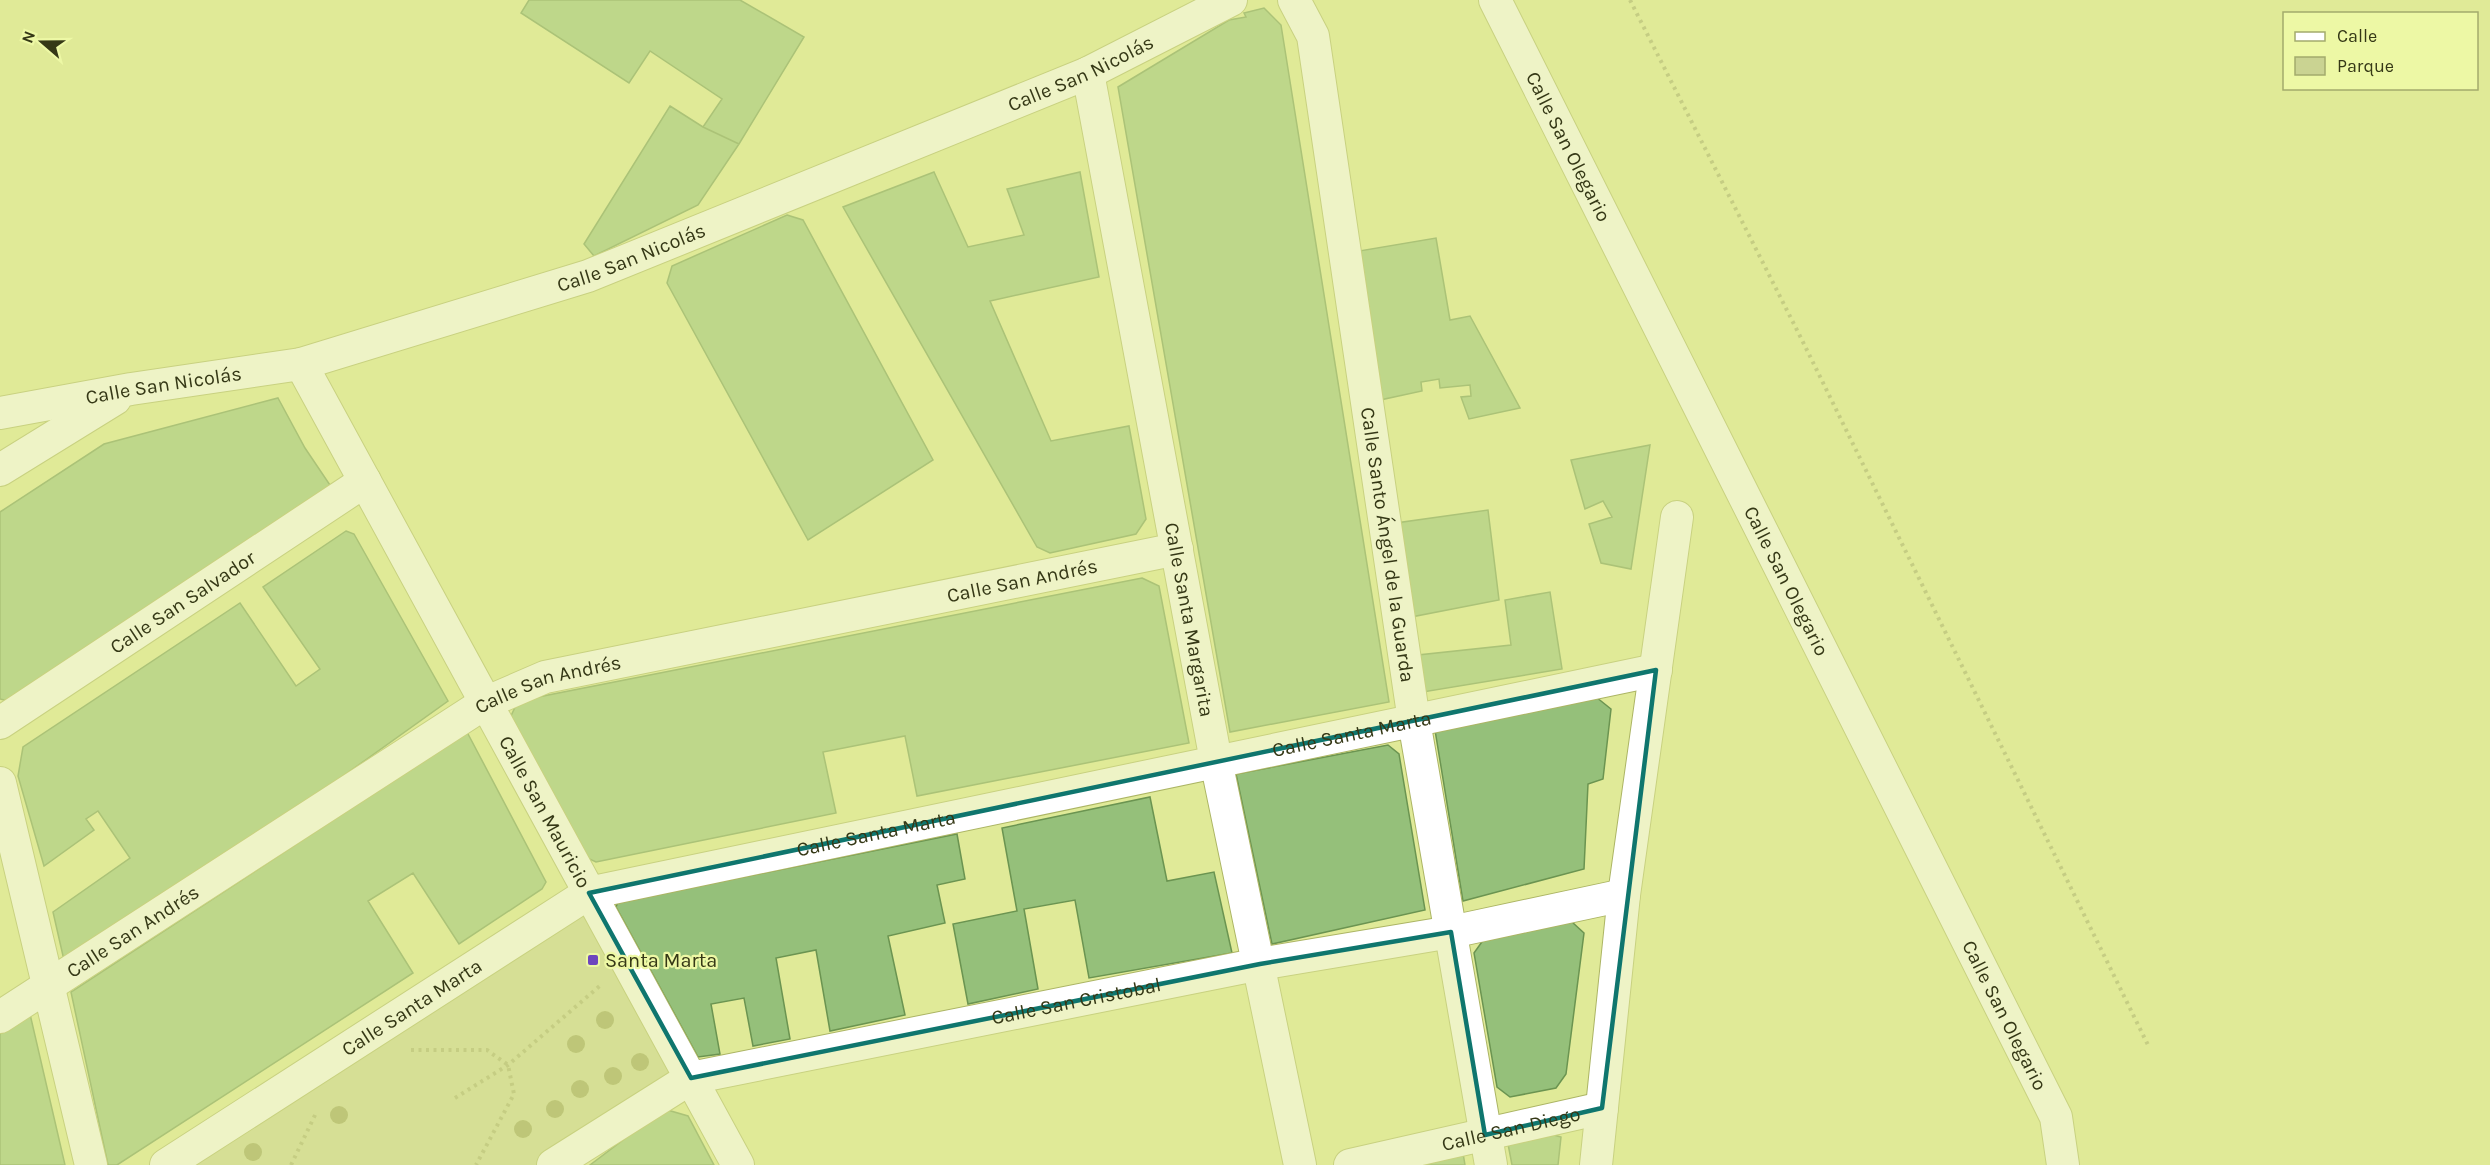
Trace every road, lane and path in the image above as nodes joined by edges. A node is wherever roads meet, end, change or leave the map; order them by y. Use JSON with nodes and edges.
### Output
{"nodes":[{"id":1,"x":1231,"y":0,"type":"edge"},
{"id":2,"x":1293,"y":0,"type":"edge"},
{"id":3,"x":1495,"y":0,"type":"edge"},
{"id":4,"x":1630,"y":0,"type":"edge"},
{"id":5,"x":1088,"y":73,"type":"junction"},
{"id":6,"x":301,"y":364,"type":"junction"},
{"id":7,"x":130,"y":389,"type":"junction"},
{"id":8,"x":0,"y":413,"type":"edge"},
{"id":9,"x":0,"y":470,"type":"edge"},
{"id":10,"x":365,"y":481,"type":"junction"},
{"id":11,"x":1677,"y":517,"type":"dead end"},
{"id":12,"x":1177,"y":549,"type":"junction"},
{"id":13,"x":1656,"y":669,"type":"junction"},
{"id":14,"x":485,"y":703,"type":"junction"},
{"id":15,"x":1414,"y":721,"type":"junction"},
{"id":16,"x":0,"y":723,"type":"edge"},
{"id":17,"x":1216,"y":761,"type":"junction"},
{"id":18,"x":0,"y":783,"type":"edge"},
{"id":19,"x":589,"y":893,"type":"junction"},
{"id":20,"x":1624,"y":895,"type":"junction"},
{"id":21,"x":1451,"y":932,"type":"junction"},
{"id":22,"x":627,"y":962,"type":"junction"},
{"id":23,"x":1260,"y":964,"type":"junction"},
{"id":24,"x":48,"y":987,"type":"junction"},
{"id":25,"x":0,"y":1017,"type":"edge"},
{"id":26,"x":2148,"y":1045,"type":"dead end"},
{"id":27,"x":408,"y":1050,"type":"dead end"},
{"id":28,"x":508,"y":1065,"type":"junction"},
{"id":29,"x":691,"y":1078,"type":"junction"},
{"id":30,"x":455,"y":1098,"type":"dead end"},
{"id":31,"x":320,"y":1104,"type":"dead end"},
{"id":32,"x":1602,"y":1108,"type":"junction"},
{"id":33,"x":1485,"y":1135,"type":"junction"},
{"id":34,"x":91,"y":1165,"type":"edge"},
{"id":35,"x":166,"y":1165,"type":"edge"},
{"id":36,"x":291,"y":1165,"type":"edge"},
{"id":37,"x":476,"y":1165,"type":"edge"},
{"id":38,"x":553,"y":1165,"type":"edge"},
{"id":39,"x":738,"y":1165,"type":"edge"},
{"id":40,"x":1300,"y":1165,"type":"edge"},
{"id":41,"x":1350,"y":1165,"type":"edge"},
{"id":42,"x":1491,"y":1165,"type":"edge"},
{"id":43,"x":1596,"y":1165,"type":"edge"},
{"id":44,"x":2063,"y":1165,"type":"edge"}],
"edges":[{"from":1,"to":5,"type":"street","name":"Calle San Nicolás"},
{"from":2,"to":15,"type":"street","name":"Calle Santo Ángel de la Guarda"},
{"from":3,"to":44,"type":"street","name":"Calle San Olegario"},
{"from":4,"to":26,"type":"path"},
{"from":5,"to":6,"type":"street","name":"Calle San Nicolás"},
{"from":5,"to":12,"type":"street","name":"Calle Santa Margarita"},
{"from":6,"to":7,"type":"street","name":"Calle San Nicolás"},
{"from":6,"to":10,"type":"street","name":"Calle San Mauricio"},
{"from":7,"to":8,"type":"street","name":"Calle San Nicolás"},
{"from":7,"to":9,"type":"street"},
{"from":10,"to":14,"type":"street","name":"Calle San Mauricio"},
{"from":10,"to":16,"type":"street","name":"Calle San Salvador"},
{"from":11,"to":13,"type":"street"},
{"from":12,"to":14,"type":"street","name":"Calle San Andrés"},
{"from":12,"to":17,"type":"street","name":"Calle Santa Margarita"},
{"from":13,"to":15,"type":"street","name":"Calle Santa Marta"},
{"from":13,"to":20,"type":"street"},
{"from":14,"to":19,"type":"street","name":"Calle San Mauricio"},
{"from":14,"to":24,"type":"street","name":"Calle San Andrés"},
{"from":15,"to":17,"type":"street","name":"Calle Santa Marta"},
{"from":15,"to":21,"type":"street","name":"Calle Santo Ángel de la Guarda"},
{"from":17,"to":19,"type":"street","name":"Calle Santa Marta"},
{"from":17,"to":23,"type":"street","name":"Calle Santa Margarita"},
{"from":18,"to":24,"type":"street"},
{"from":19,"to":22,"type":"street","name":"Calle San Mauricio"},
{"from":19,"to":35,"type":"street","name":"Calle Santa Marta"},
{"from":20,"to":21,"type":"street","name":"Calle San Cristobal"},
{"from":20,"to":32,"type":"street"},
{"from":21,"to":23,"type":"street","name":"Calle San Cristobal"},
{"from":21,"to":33,"type":"street","name":"Calle Santo Ángel de la Guarda"},
{"from":22,"to":28,"type":"path"},
{"from":22,"to":29,"type":"street","name":"Calle San Mauricio"},
{"from":23,"to":29,"type":"street","name":"Calle San Cristobal"},
{"from":23,"to":40,"type":"street","name":"Calle Santa Margarita"},
{"from":24,"to":25,"type":"street","name":"Calle San Andrés"},
{"from":24,"to":34,"type":"street"},
{"from":27,"to":28,"type":"path"},
{"from":28,"to":30,"type":"path"},
{"from":28,"to":37,"type":"path"},
{"from":29,"to":38,"type":"street","name":"Calle San Cristobal"},
{"from":29,"to":39,"type":"street","name":"Calle San Mauricio"},
{"from":31,"to":36,"type":"path"},
{"from":32,"to":33,"type":"street","name":"Calle San Diego"},
{"from":32,"to":43,"type":"street"},
{"from":33,"to":41,"type":"street","name":"Calle San Diego"},
{"from":33,"to":42,"type":"street","name":"Calle Santo Ángel de la Guarda"}]}
